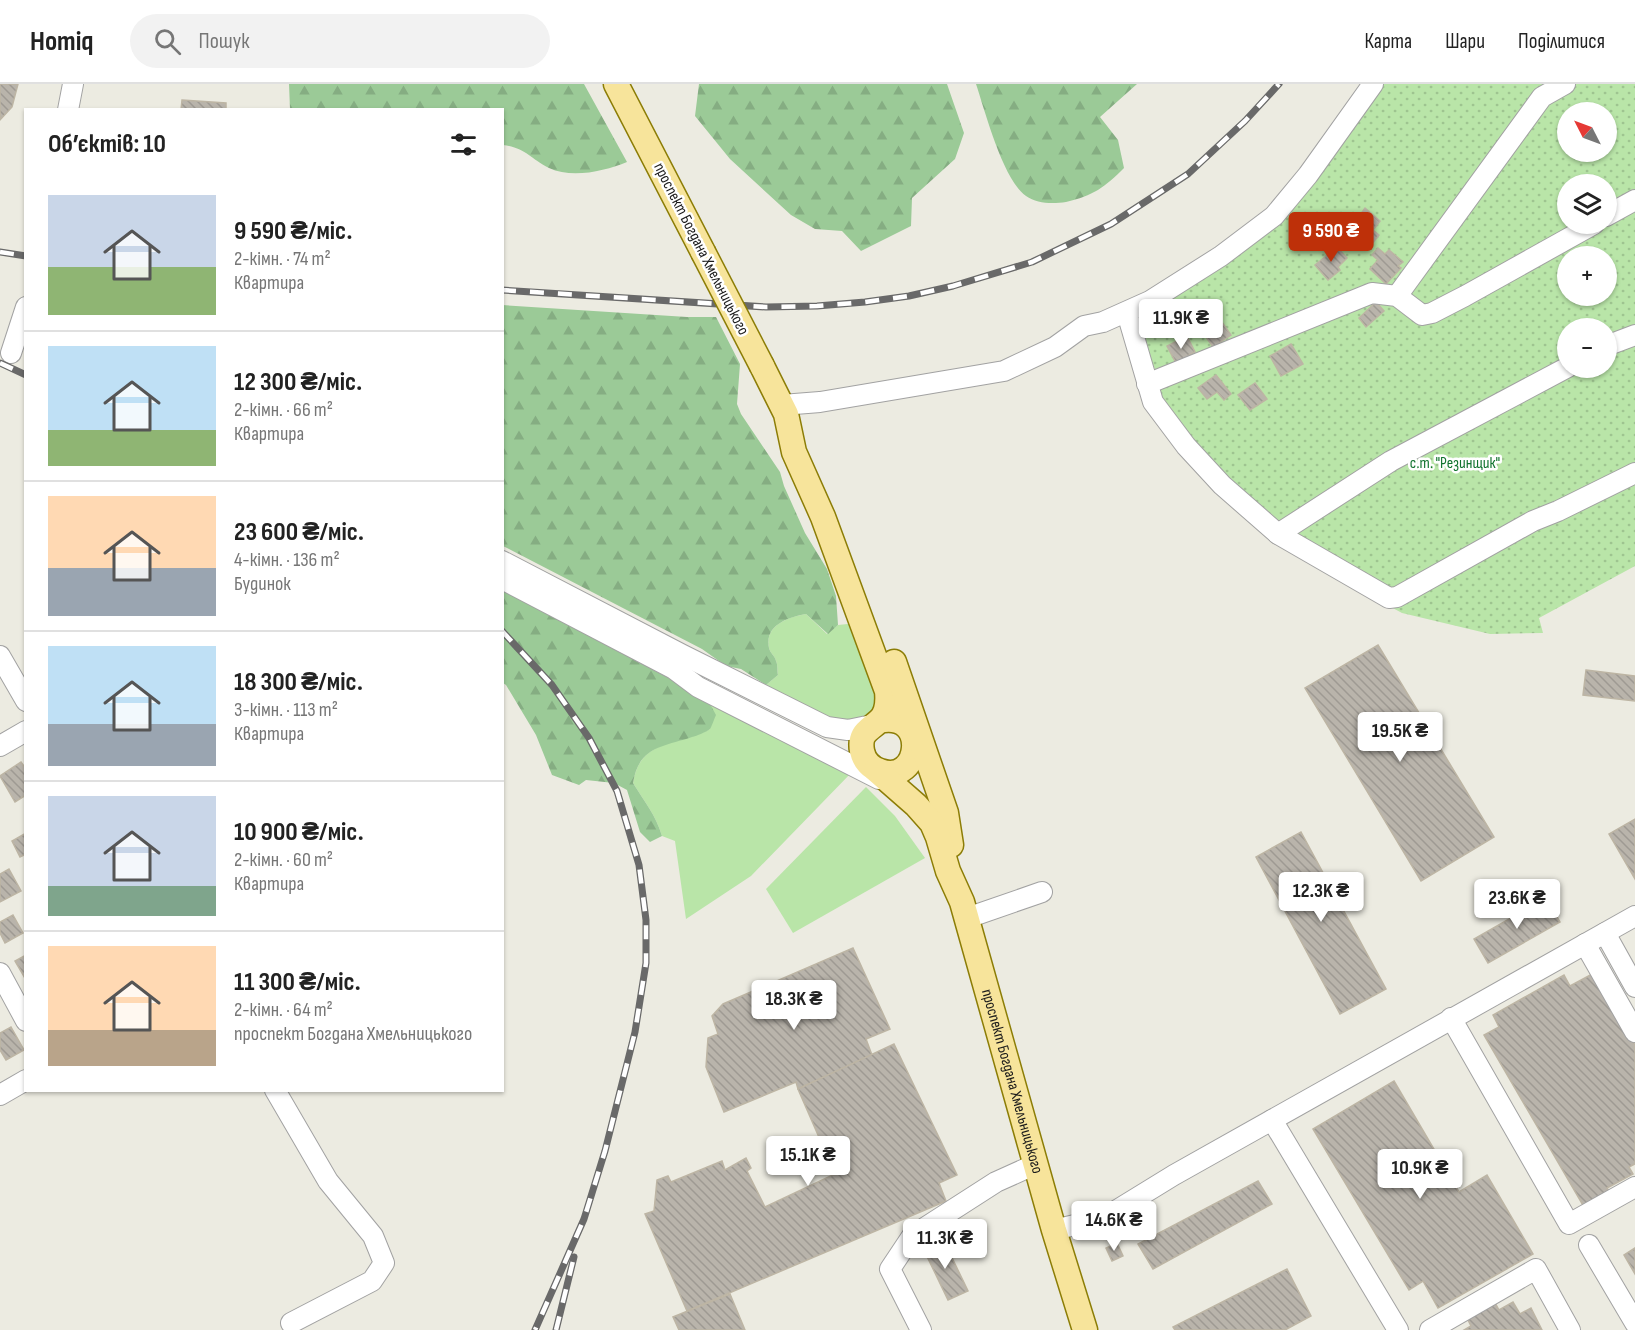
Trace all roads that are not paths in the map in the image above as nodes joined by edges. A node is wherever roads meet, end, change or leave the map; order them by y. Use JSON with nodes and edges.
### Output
{"nodes":[{"id":1,"x":73,"y":84,"type":"edge"},
{"id":2,"x":616,"y":84,"type":"edge"},
{"id":3,"x":1373,"y":84,"type":"edge"},
{"id":4,"x":1565,"y":84,"type":"edge"},
{"id":5,"x":68,"y":108,"type":"edge"},
{"id":6,"x":1635,"y":200,"type":"edge"},
{"id":7,"x":1617,"y":210,"type":"edge"},
{"id":8,"x":1576,"y":234,"type":"edge"},
{"id":9,"x":1397,"y":296,"type":"junction"},
{"id":10,"x":24,"y":314,"type":"edge"},
{"id":11,"x":1126,"y":314,"type":"junction"},
{"id":12,"x":1635,"y":335,"type":"edge"},
{"id":13,"x":1617,"y":342,"type":"edge"},
{"id":14,"x":12,"y":354,"type":"edge"},
{"id":15,"x":1557,"y":373,"type":"edge"},
{"id":16,"x":1147,"y":384,"type":"junction"},
{"id":17,"x":784,"y":410,"type":"junction"},
{"id":18,"x":1635,"y":473,"type":"edge"},
{"id":19,"x":1278,"y":534,"type":"junction"},
{"id":20,"x":504,"y":562,"type":"edge"},
{"id":21,"x":504,"y":580,"type":"edge"},
{"id":22,"x":0,"y":656,"type":"edge"},
{"id":23,"x":674,"y":669,"type":"junction"},
{"id":24,"x":24,"y":695,"type":"edge"},
{"id":25,"x":875,"y":723,"type":"junction"},
{"id":26,"x":912,"y":730,"type":"junction"},
{"id":27,"x":24,"y":732,"type":"edge"},
{"id":28,"x":0,"y":746,"type":"edge"},
{"id":29,"x":872,"y":768,"type":"junction"},
{"id":30,"x":904,"y":794,"type":"junction"},
{"id":31,"x":951,"y":845,"type":"junction"},
{"id":32,"x":1042,"y":892,"type":"dead end"},
{"id":33,"x":964,"y":910,"type":"junction"},
{"id":34,"x":1632,"y":923,"type":"edge"},
{"id":35,"x":1605,"y":933,"type":"junction"},
{"id":36,"x":1585,"y":944,"type":"junction"},
{"id":37,"x":0,"y":973,"type":"edge"},
{"id":38,"x":1635,"y":987,"type":"edge"},
{"id":39,"x":24,"y":1017,"type":"edge"},
{"id":40,"x":1451,"y":1018,"type":"junction"},
{"id":41,"x":1635,"y":1032,"type":"edge"},
{"id":42,"x":24,"y":1081,"type":"edge"},
{"id":43,"x":276,"y":1092,"type":"edge"},
{"id":44,"x":0,"y":1095,"type":"edge"},
{"id":45,"x":1272,"y":1120,"type":"junction"},
{"id":46,"x":1036,"y":1164,"type":"junction"},
{"id":47,"x":1635,"y":1187,"type":"edge"},
{"id":48,"x":1054,"y":1230,"type":"junction"},
{"id":49,"x":1589,"y":1245,"type":"dead end"},
{"id":50,"x":291,"y":1323,"type":"dead end"},
{"id":51,"x":1635,"y":1323,"type":"edge"},
{"id":52,"x":921,"y":1330,"type":"edge"},
{"id":53,"x":1085,"y":1330,"type":"edge"},
{"id":54,"x":1398,"y":1330,"type":"edge"},
{"id":55,"x":1430,"y":1330,"type":"edge"},
{"id":56,"x":1570,"y":1330,"type":"edge"}],
"edges":[{"from":1,"to":5,"type":"street"},
{"from":2,"to":17,"type":"main road","name":"проспект Богдана Хмельницького","bridge":true},
{"from":3,"to":11,"type":"street"},
{"from":4,"to":9,"type":"street"},
{"from":6,"to":7,"type":"street"},
{"from":8,"to":9,"type":"street"},
{"from":9,"to":16,"type":"street"},
{"from":10,"to":14,"type":"street"},
{"from":11,"to":16,"type":"street"},
{"from":11,"to":17,"type":"street"},
{"from":12,"to":13,"type":"street"},
{"from":15,"to":19,"type":"street"},
{"from":16,"to":19,"type":"street"},
{"from":17,"to":25,"type":"main road","name":"проспект Богдана Хмельницького"},
{"from":17,"to":26,"type":"main road","name":"проспект Богдана Хмельницького"},
{"from":18,"to":19,"type":"street"},
{"from":20,"to":25,"type":"street"},
{"from":21,"to":23,"type":"street"},
{"from":22,"to":24,"type":"street"},
{"from":23,"to":29,"type":"street"},
{"from":23,"to":30,"type":"street"},
{"from":25,"to":26,"type":"main road"},
{"from":25,"to":29,"type":"main road","name":"проспект Богдана Хмельницького"},
{"from":26,"to":29,"type":"main road"},
{"from":26,"to":31,"type":"main road","name":"проспект Богдана Хмельницького"},
{"from":26,"to":31,"type":"main road","name":"проспект Богдана Хмельницького"},
{"from":27,"to":28,"type":"street"},
{"from":29,"to":30,"type":"main road","name":"проспект Богдана Хмельницького"},
{"from":30,"to":33,"type":"main road","name":"проспект Богдана Хмельницького"},
{"from":31,"to":33,"type":"main road","name":"проспект Богдана Хмельницького"},
{"from":32,"to":33,"type":"street"},
{"from":33,"to":46,"type":"main road","name":"проспект Богдана Хмельницького"},
{"from":34,"to":35,"type":"street"},
{"from":35,"to":36,"type":"street"},
{"from":35,"to":38,"type":"street"},
{"from":36,"to":40,"type":"street"},
{"from":36,"to":41,"type":"street"},
{"from":37,"to":39,"type":"street"},
{"from":40,"to":45,"type":"street"},
{"from":40,"to":47,"type":"street"},
{"from":42,"to":44,"type":"street"},
{"from":43,"to":50,"type":"street"},
{"from":45,"to":48,"type":"street"},
{"from":45,"to":54,"type":"street"},
{"from":46,"to":48,"type":"main road","name":"проспект Богдана Хмельницького"},
{"from":46,"to":52,"type":"street"},
{"from":48,"to":53,"type":"main road","name":"проспект Богдана Хмельницького"},
{"from":49,"to":51,"type":"street"},
{"from":55,"to":56,"type":"street"}]}
